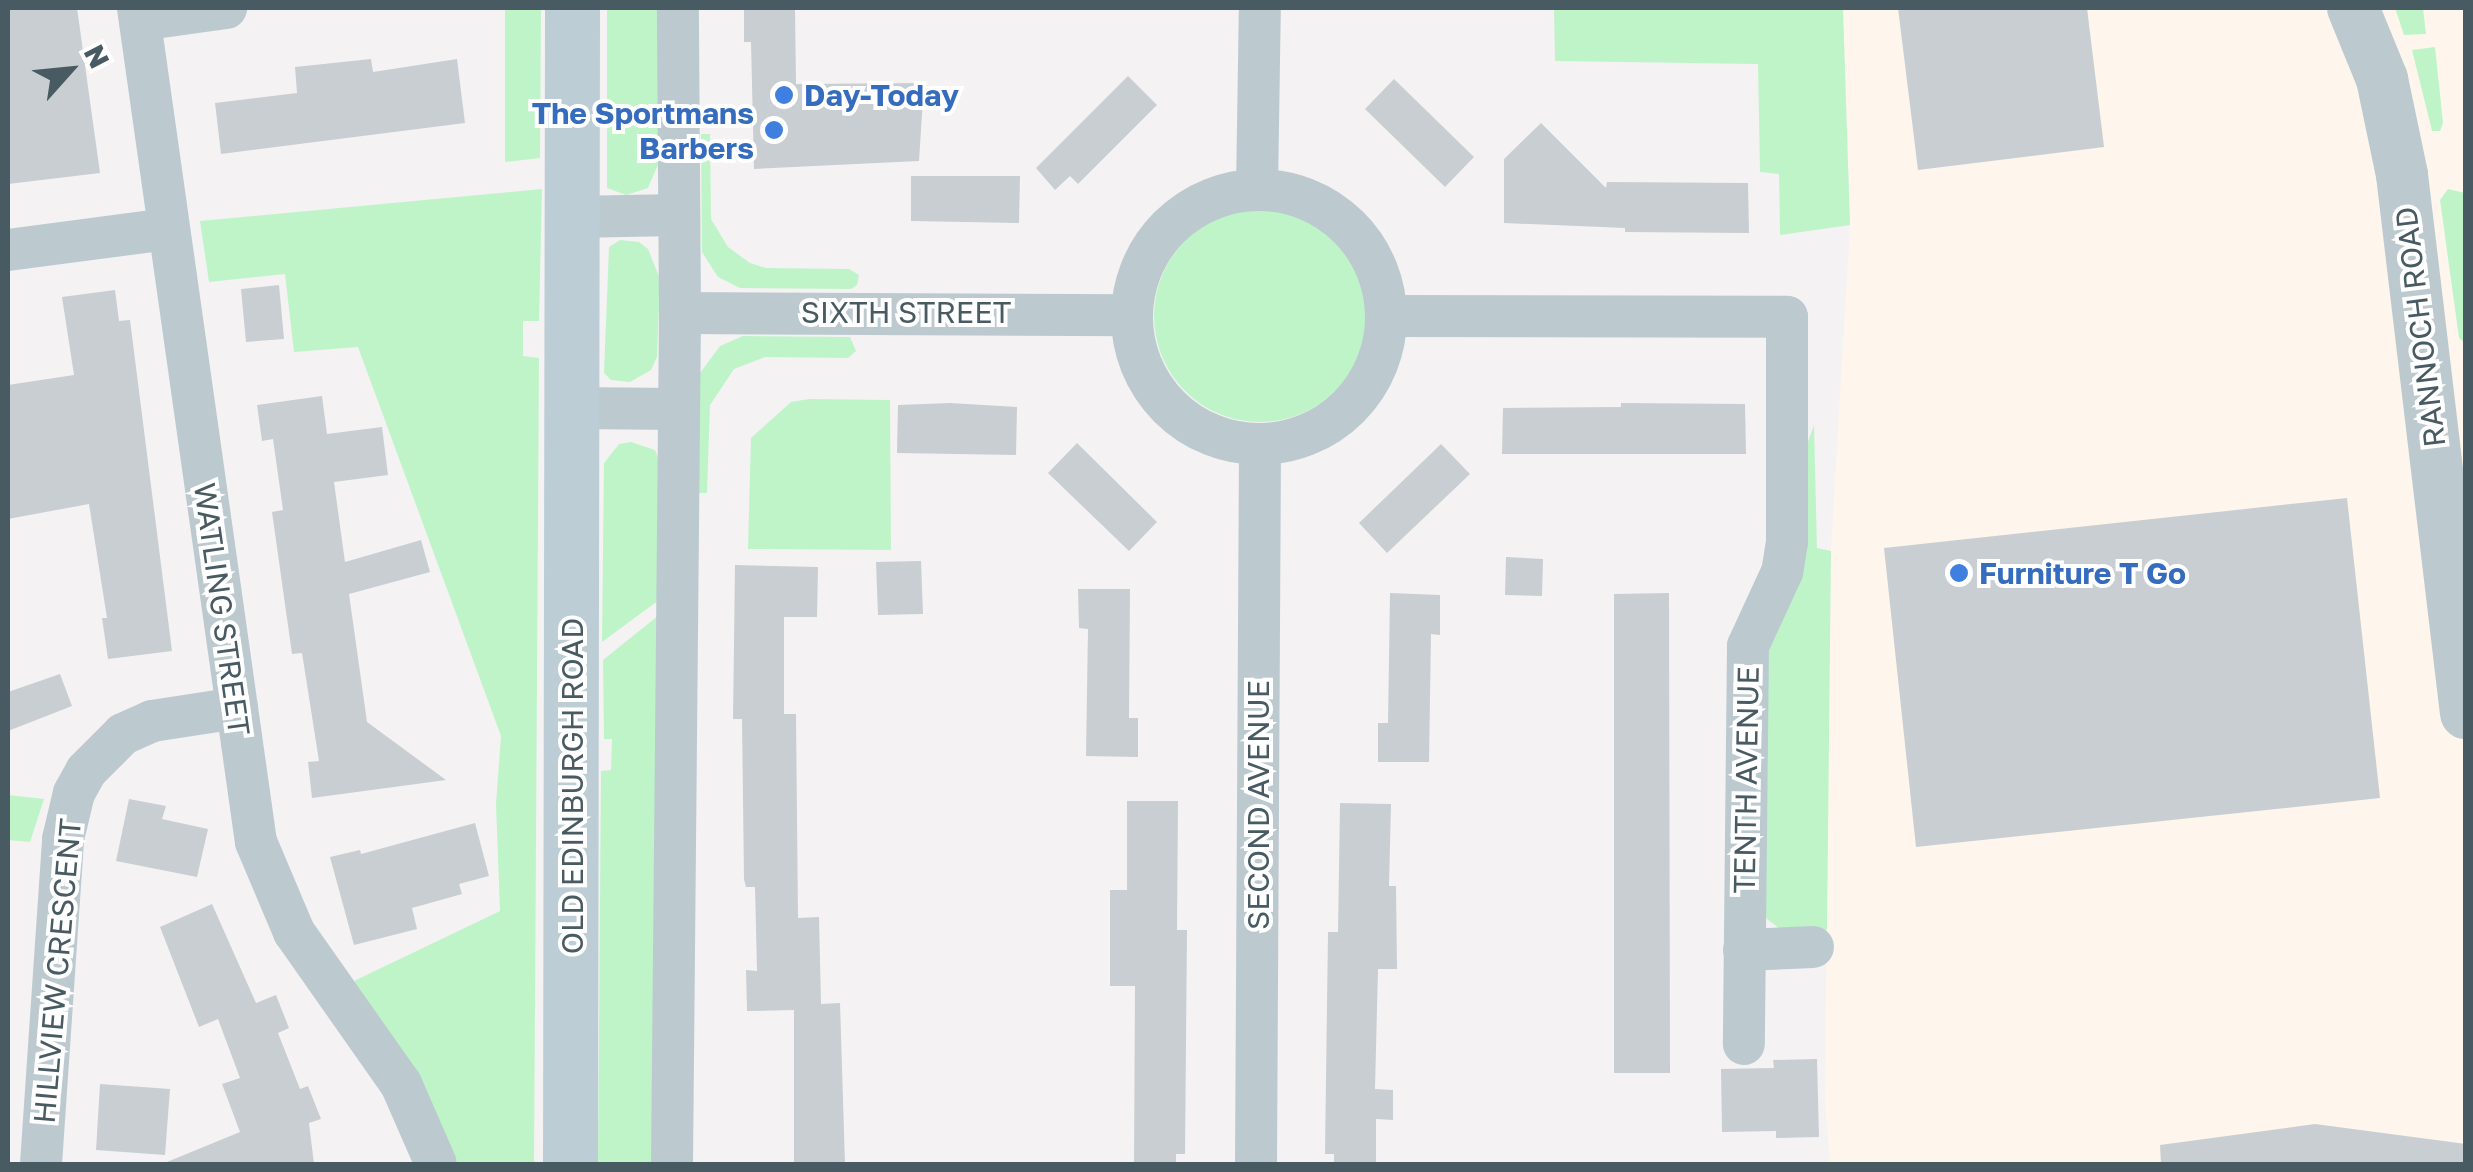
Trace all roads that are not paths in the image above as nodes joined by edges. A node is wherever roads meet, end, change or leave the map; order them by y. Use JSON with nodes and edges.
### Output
{"nodes":[{"id":1,"x":226,"y":8,"type":"edge"},
{"id":2,"x":572,"y":8,"type":"edge"},
{"id":3,"x":678,"y":8,"type":"edge"},
{"id":4,"x":1260,"y":8,"type":"edge"},
{"id":5,"x":2353,"y":8,"type":"edge"},
{"id":6,"x":139,"y":14,"type":"edge"},
{"id":7,"x":1257,"y":189,"type":"junction"},
{"id":8,"x":677,"y":214,"type":"junction"},
{"id":9,"x":572,"y":217,"type":"junction"},
{"id":10,"x":167,"y":228,"type":"junction"},
{"id":11,"x":8,"y":250,"type":"edge"},
{"id":12,"x":680,"y":313,"type":"junction"},
{"id":13,"x":1132,"y":315,"type":"junction"},
{"id":14,"x":1386,"y":316,"type":"junction"},
{"id":15,"x":573,"y":408,"type":"junction"},
{"id":16,"x":678,"y":409,"type":"junction"},
{"id":17,"x":1260,"y":444,"type":"junction"},
{"id":18,"x":237,"y":708,"type":"junction"},
{"id":19,"x":2466,"y":714,"type":"edge"},
{"id":20,"x":1813,"y":947,"type":"dead end"},
{"id":21,"x":1744,"y":950,"type":"junction"},
{"id":22,"x":1744,"y":1044,"type":"dead end"},
{"id":23,"x":41,"y":1164,"type":"edge"},
{"id":24,"x":436,"y":1164,"type":"edge"},
{"id":25,"x":570,"y":1164,"type":"edge"},
{"id":26,"x":672,"y":1164,"type":"edge"},
{"id":27,"x":1256,"y":1164,"type":"edge"}],
"edges":[{"from":1,"to":6,"type":"street"},
{"from":2,"to":9,"type":"main road","name":"OLD EDINBURGH ROAD"},
{"from":3,"to":8,"type":"street"},
{"from":4,"to":7,"type":"street"},
{"from":5,"to":19,"type":"street","name":"RANNOCH ROAD"},
{"from":6,"to":10,"type":"street","name":"WATLING STREET"},
{"from":7,"to":13,"type":"street"},
{"from":7,"to":14,"type":"street"},
{"from":8,"to":9,"type":"street"},
{"from":8,"to":12,"type":"street"},
{"from":9,"to":15,"type":"main road","name":"OLD EDINBURGH ROAD"},
{"from":10,"to":11,"type":"street"},
{"from":10,"to":18,"type":"street","name":"WATLING STREET"},
{"from":12,"to":13,"type":"street","name":"SIXTH STREET"},
{"from":12,"to":16,"type":"street"},
{"from":13,"to":17,"type":"street"},
{"from":14,"to":17,"type":"street"},
{"from":14,"to":21,"type":"street","name":"TENTH AVENUE"},
{"from":15,"to":16,"type":"street"},
{"from":15,"to":25,"type":"main road","name":"OLD EDINBURGH ROAD"},
{"from":16,"to":26,"type":"street"},
{"from":17,"to":27,"type":"street","name":"SECOND AVENUE"},
{"from":18,"to":23,"type":"street","name":"HILLVIEW CRESCENT"},
{"from":18,"to":24,"type":"street","name":"WATLING STREET"},
{"from":20,"to":21,"type":"street"},
{"from":21,"to":22,"type":"street","name":"TENTH AVENUE"}]}
